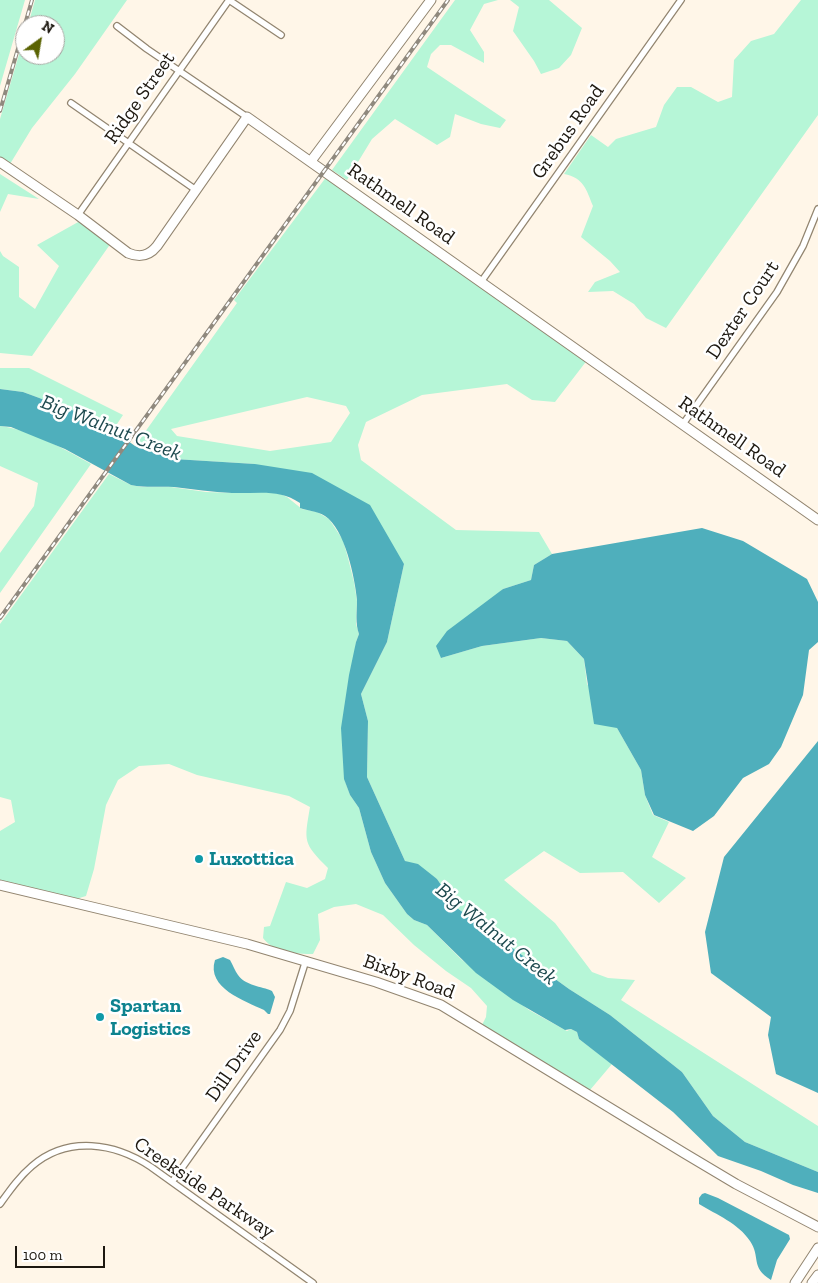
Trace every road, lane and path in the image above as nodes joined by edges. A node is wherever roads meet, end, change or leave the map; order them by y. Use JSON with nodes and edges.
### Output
{"nodes":[{"id":1,"x":229,"y":0,"type":"edge"},
{"id":2,"x":431,"y":0,"type":"edge"},
{"id":3,"x":681,"y":0,"type":"edge"},
{"id":4,"x":117,"y":26,"type":"dead end"},
{"id":5,"x":281,"y":35,"type":"dead end"},
{"id":6,"x":179,"y":72,"type":"junction"},
{"id":7,"x":71,"y":103,"type":"dead end"},
{"id":8,"x":247,"y":117,"type":"junction"},
{"id":9,"x":129,"y":143,"type":"junction"},
{"id":10,"x":311,"y":161,"type":"junction"},
{"id":11,"x":0,"y":162,"type":"edge"},
{"id":12,"x":196,"y":190,"type":"junction"},
{"id":13,"x":818,"y":209,"type":"edge"},
{"id":14,"x":78,"y":215,"type":"junction"},
{"id":15,"x":481,"y":282,"type":"junction"},
{"id":16,"x":683,"y":424,"type":"junction"},
{"id":17,"x":818,"y":520,"type":"edge"},
{"id":18,"x":0,"y":885,"type":"edge"},
{"id":19,"x":306,"y":960,"type":"junction"},
{"id":20,"x":172,"y":1182,"type":"junction"},
{"id":21,"x":0,"y":1204,"type":"edge"},
{"id":22,"x":818,"y":1227,"type":"edge"},
{"id":23,"x":818,"y":1248,"type":"edge"},
{"id":24,"x":818,"y":1275,"type":"edge"},
{"id":25,"x":313,"y":1283,"type":"edge"},
{"id":26,"x":794,"y":1283,"type":"edge"},
{"id":27,"x":812,"y":1283,"type":"edge"}],
"edges":[{"from":1,"to":5,"type":"street"},
{"from":1,"to":6,"type":"street","name":"Ridge Street"},
{"from":2,"to":10,"type":"street"},
{"from":3,"to":15,"type":"street","name":"Grebus Road"},
{"from":4,"to":6,"type":"street"},
{"from":6,"to":8,"type":"street"},
{"from":6,"to":9,"type":"street","name":"Ridge Street"},
{"from":7,"to":9,"type":"street"},
{"from":8,"to":10,"type":"street","name":"Rathmell Road"},
{"from":8,"to":12,"type":"street"},
{"from":9,"to":12,"type":"street"},
{"from":9,"to":14,"type":"street","name":"Ridge Street"},
{"from":10,"to":15,"type":"street","name":"Rathmell Road"},
{"from":11,"to":14,"type":"street"},
{"from":12,"to":14,"type":"street"},
{"from":13,"to":16,"type":"street","name":"Dexter Court"},
{"from":15,"to":16,"type":"street","name":"Rathmell Road"},
{"from":16,"to":17,"type":"street","name":"Rathmell Road"},
{"from":18,"to":19,"type":"street","name":"Bixby Road"},
{"from":19,"to":20,"type":"street","name":"Dill Drive"},
{"from":19,"to":22,"type":"street","name":"Bixby Road"},
{"from":20,"to":21,"type":"street","name":"Creekside Parkway"},
{"from":20,"to":25,"type":"street","name":"Creekside Parkway"},
{"from":23,"to":26,"type":"street"},
{"from":24,"to":27,"type":"street"}]}
